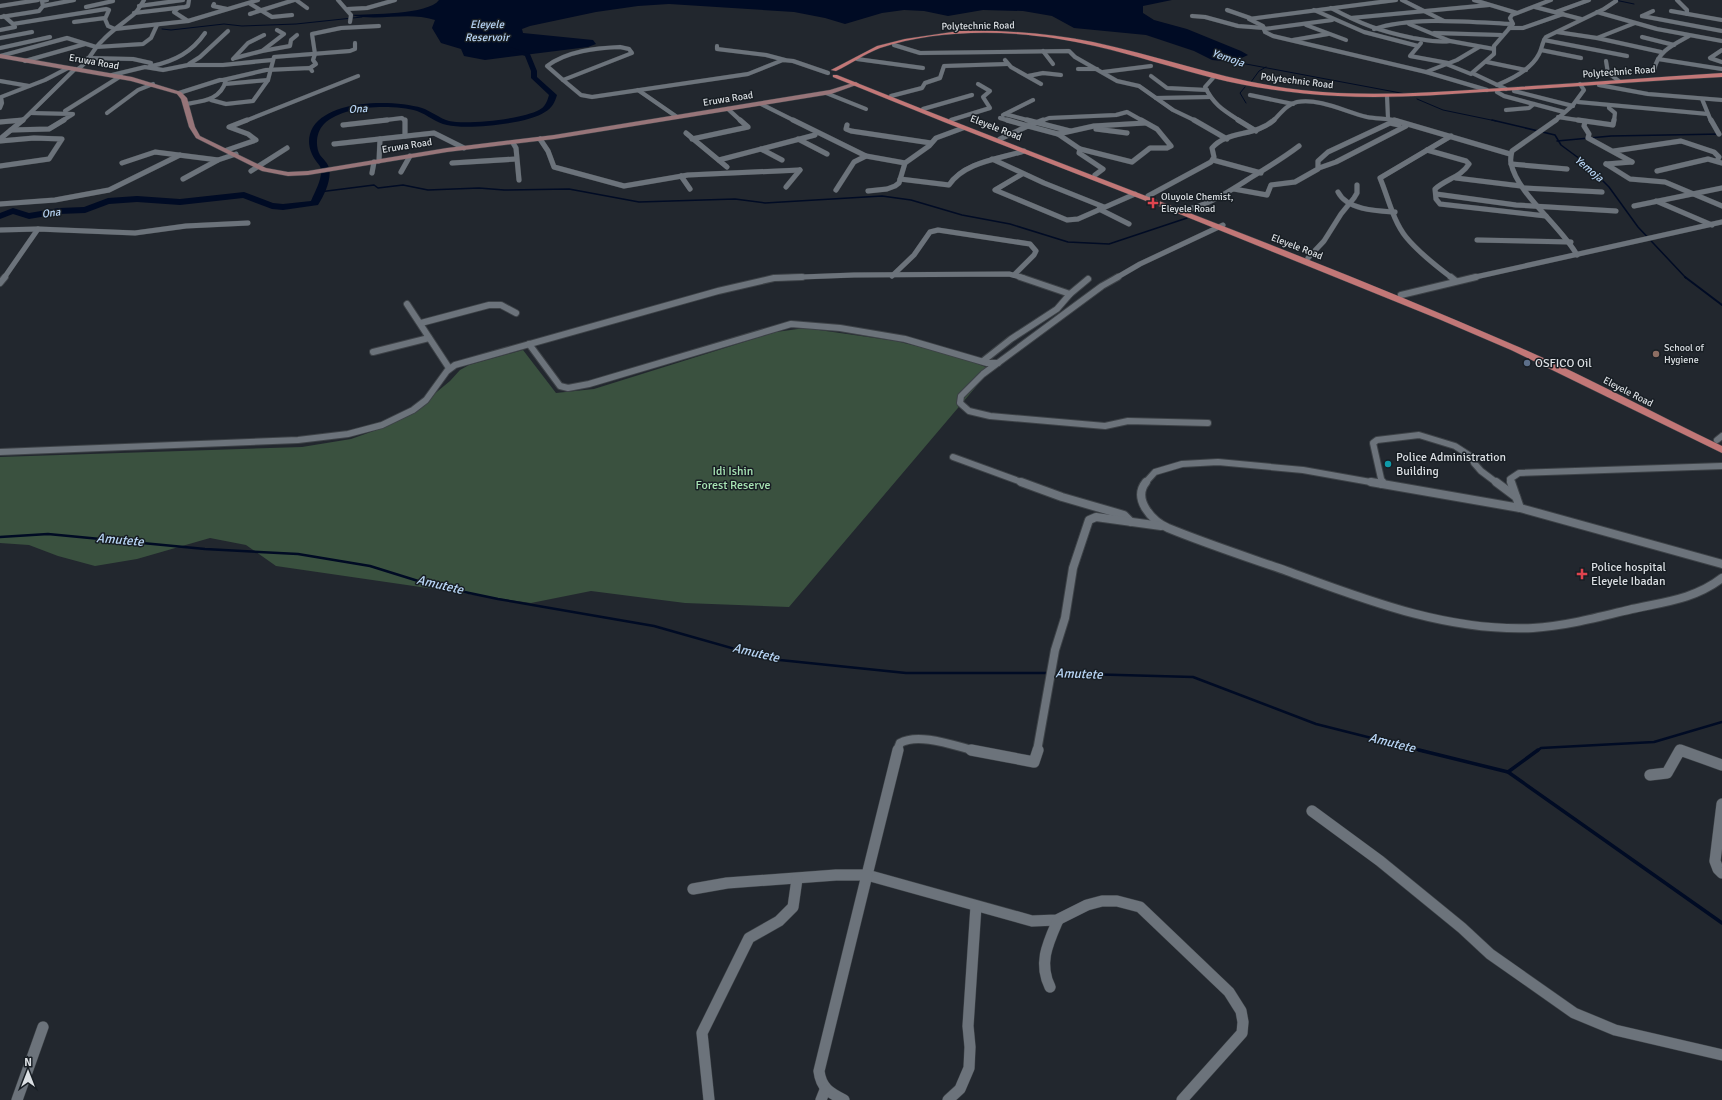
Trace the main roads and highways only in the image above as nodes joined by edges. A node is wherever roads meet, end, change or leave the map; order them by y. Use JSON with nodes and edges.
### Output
{"nodes":[{"id":1,"x":0,"y":56,"type":"edge"},
{"id":2,"x":833,"y":72,"type":"junction"},
{"id":3,"x":844,"y":72,"type":"junction"},
{"id":4,"x":1722,"y":76,"type":"edge"},
{"id":5,"x":858,"y":84,"type":"junction"},
{"id":6,"x":1580,"y":85,"type":"junction"},
{"id":7,"x":1387,"y":96,"type":"junction"},
{"id":8,"x":906,"y":104,"type":"junction"},
{"id":9,"x":1186,"y":211,"type":"junction"},
{"id":10,"x":1217,"y":224,"type":"junction"},
{"id":11,"x":1518,"y":346,"type":"junction"},
{"id":12,"x":1720,"y":439,"type":"edge"},
{"id":13,"x":1722,"y":450,"type":"edge"}],
"edges":[{"from":1,"to":5,"type":"main road","name":"Eruwa Road"},
{"from":2,"to":3,"type":"main road"},
{"from":2,"to":5,"type":"main road"},
{"from":2,"to":7,"type":"main road","name":"Polytechnic Road"},
{"from":3,"to":5,"type":"main road"},
{"from":3,"to":7,"type":"main road","name":"Polytechnic Road"},
{"from":4,"to":6,"type":"main road","name":"Polytechnic Road"},
{"from":4,"to":6,"type":"main road","name":"Polytechnic Road"},
{"from":5,"to":8,"type":"main road","name":"Eleyele Road"},
{"from":6,"to":7,"type":"main road","name":"Polytechnic Road"},
{"from":6,"to":7,"type":"main road","name":"Polytechnic Road"},
{"from":8,"to":9,"type":"main road","name":"Eleyele Road"},
{"from":8,"to":9,"type":"main road","name":"Eleyele Road"},
{"from":9,"to":10,"type":"main road","name":"Eleyele Road"},
{"from":10,"to":11,"type":"main road","name":"Eleyele Road"},
{"from":10,"to":11,"type":"main road","name":"Eleyele Road"},
{"from":11,"to":12,"type":"main road","name":"Eleyele Road"},
{"from":11,"to":13,"type":"main road","name":"Eleyele Road"}]}
